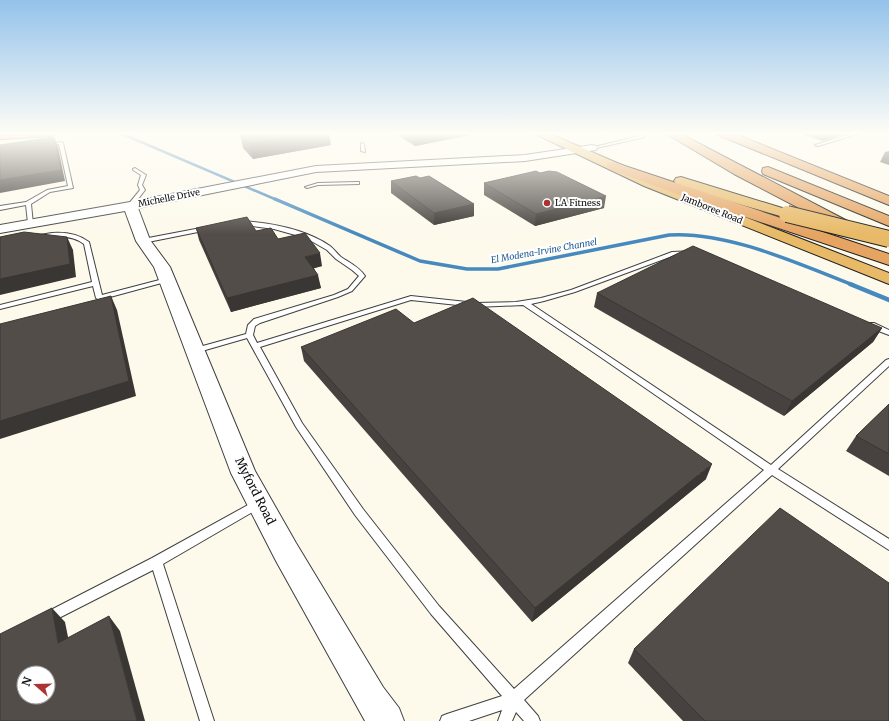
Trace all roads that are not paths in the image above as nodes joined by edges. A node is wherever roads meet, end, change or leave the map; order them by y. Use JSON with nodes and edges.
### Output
{"nodes":[{"id":1,"x":66,"y":167,"type":"edge"},
{"id":2,"x":361,"y":167,"type":"edge"},
{"id":3,"x":614,"y":167,"type":"edge"},
{"id":4,"x":615,"y":167,"type":"edge"},
{"id":5,"x":646,"y":167,"type":"edge"},
{"id":6,"x":730,"y":167,"type":"edge"},
{"id":7,"x":759,"y":167,"type":"edge"},
{"id":8,"x":805,"y":167,"type":"edge"},
{"id":9,"x":816,"y":167,"type":"edge"},
{"id":10,"x":135,"y":169,"type":"dead end"},
{"id":11,"x":357,"y":183,"type":"dead end"},
{"id":12,"x":307,"y":187,"type":"dead end"},
{"id":13,"x":889,"y":193,"type":"edge"},
{"id":14,"x":889,"y":201,"type":"edge"},
{"id":15,"x":28,"y":203,"type":"junction"},
{"id":16,"x":130,"y":206,"type":"junction"},
{"id":17,"x":0,"y":208,"type":"edge"},
{"id":18,"x":889,"y":221,"type":"edge"},
{"id":19,"x":31,"y":223,"type":"junction"},
{"id":20,"x":235,"y":224,"type":"edge"},
{"id":21,"x":214,"y":228,"type":"edge"},
{"id":22,"x":0,"y":229,"type":"edge"},
{"id":23,"x":34,"y":238,"type":"edge"},
{"id":24,"x":889,"y":239,"type":"edge"},
{"id":25,"x":143,"y":242,"type":"junction"},
{"id":26,"x":889,"y":248,"type":"edge"},
{"id":27,"x":701,"y":253,"type":"edge"},
{"id":28,"x":889,"y":260,"type":"edge"},
{"id":29,"x":889,"y":279,"type":"edge"},
{"id":30,"x":167,"y":280,"type":"junction"},
{"id":31,"x":96,"y":283,"type":"junction"},
{"id":32,"x":525,"y":303,"type":"junction"},
{"id":33,"x":0,"y":307,"type":"edge"},
{"id":34,"x":867,"y":324,"type":"edge"},
{"id":35,"x":889,"y":333,"type":"edge"},
{"id":36,"x":249,"y":335,"type":"junction"},
{"id":37,"x":256,"y":346,"type":"junction"},
{"id":38,"x":194,"y":351,"type":"junction"},
{"id":39,"x":889,"y":362,"type":"edge"},
{"id":40,"x":771,"y":470,"type":"junction"},
{"id":41,"x":260,"y":503,"type":"junction"},
{"id":42,"x":889,"y":545,"type":"edge"},
{"id":43,"x":156,"y":562,"type":"junction"},
{"id":44,"x":35,"y":624,"type":"edge"},
{"id":45,"x":514,"y":699,"type":"junction"},
{"id":46,"x":207,"y":721,"type":"edge"},
{"id":47,"x":386,"y":721,"type":"edge"},
{"id":48,"x":447,"y":721,"type":"edge"},
{"id":49,"x":505,"y":721,"type":"edge"},
{"id":50,"x":534,"y":721,"type":"edge"}],
"edges":[{"from":1,"to":15,"type":"lane"},
{"from":2,"to":16,"type":"street","name":"Michelle Drive"},
{"from":3,"to":29,"type":"highway","name":"Jamboree Road"},
{"from":4,"to":28,"type":"highway"},
{"from":5,"to":24,"type":"highway","name":"Jamboree Road","bridge":true},
{"from":6,"to":26,"type":"highway"},
{"from":7,"to":18,"type":"highway"},
{"from":8,"to":14,"type":"highway"},
{"from":9,"to":13,"type":"highway"},
{"from":10,"to":16,"type":"lane"},
{"from":11,"to":12,"type":"lane"},
{"from":15,"to":17,"type":"lane"},
{"from":15,"to":19,"type":"lane"},
{"from":16,"to":19,"type":"street","name":"Michelle Drive"},
{"from":16,"to":25,"type":"street","name":"Myford Road"},
{"from":19,"to":22,"type":"street","name":"Michelle Drive"},
{"from":20,"to":36,"type":"lane"},
{"from":21,"to":25,"type":"lane"},
{"from":23,"to":31,"type":"lane"},
{"from":25,"to":30,"type":"street","name":"Myford Road"},
{"from":27,"to":32,"type":"lane"},
{"from":30,"to":31,"type":"lane"},
{"from":30,"to":38,"type":"street","name":"Myford Road"},
{"from":31,"to":33,"type":"lane"},
{"from":32,"to":37,"type":"lane"},
{"from":32,"to":40,"type":"lane"},
{"from":34,"to":35,"type":"lane"},
{"from":36,"to":37,"type":"lane"},
{"from":36,"to":38,"type":"lane"},
{"from":37,"to":45,"type":"lane"},
{"from":38,"to":41,"type":"street","name":"Myford Road"},
{"from":39,"to":40,"type":"lane"},
{"from":40,"to":42,"type":"lane"},
{"from":40,"to":45,"type":"lane"},
{"from":41,"to":43,"type":"lane"},
{"from":41,"to":47,"type":"street","name":"Myford Road"},
{"from":43,"to":44,"type":"lane"},
{"from":43,"to":46,"type":"lane"},
{"from":45,"to":48,"type":"lane"},
{"from":45,"to":49,"type":"lane"},
{"from":45,"to":50,"type":"lane"}]}
